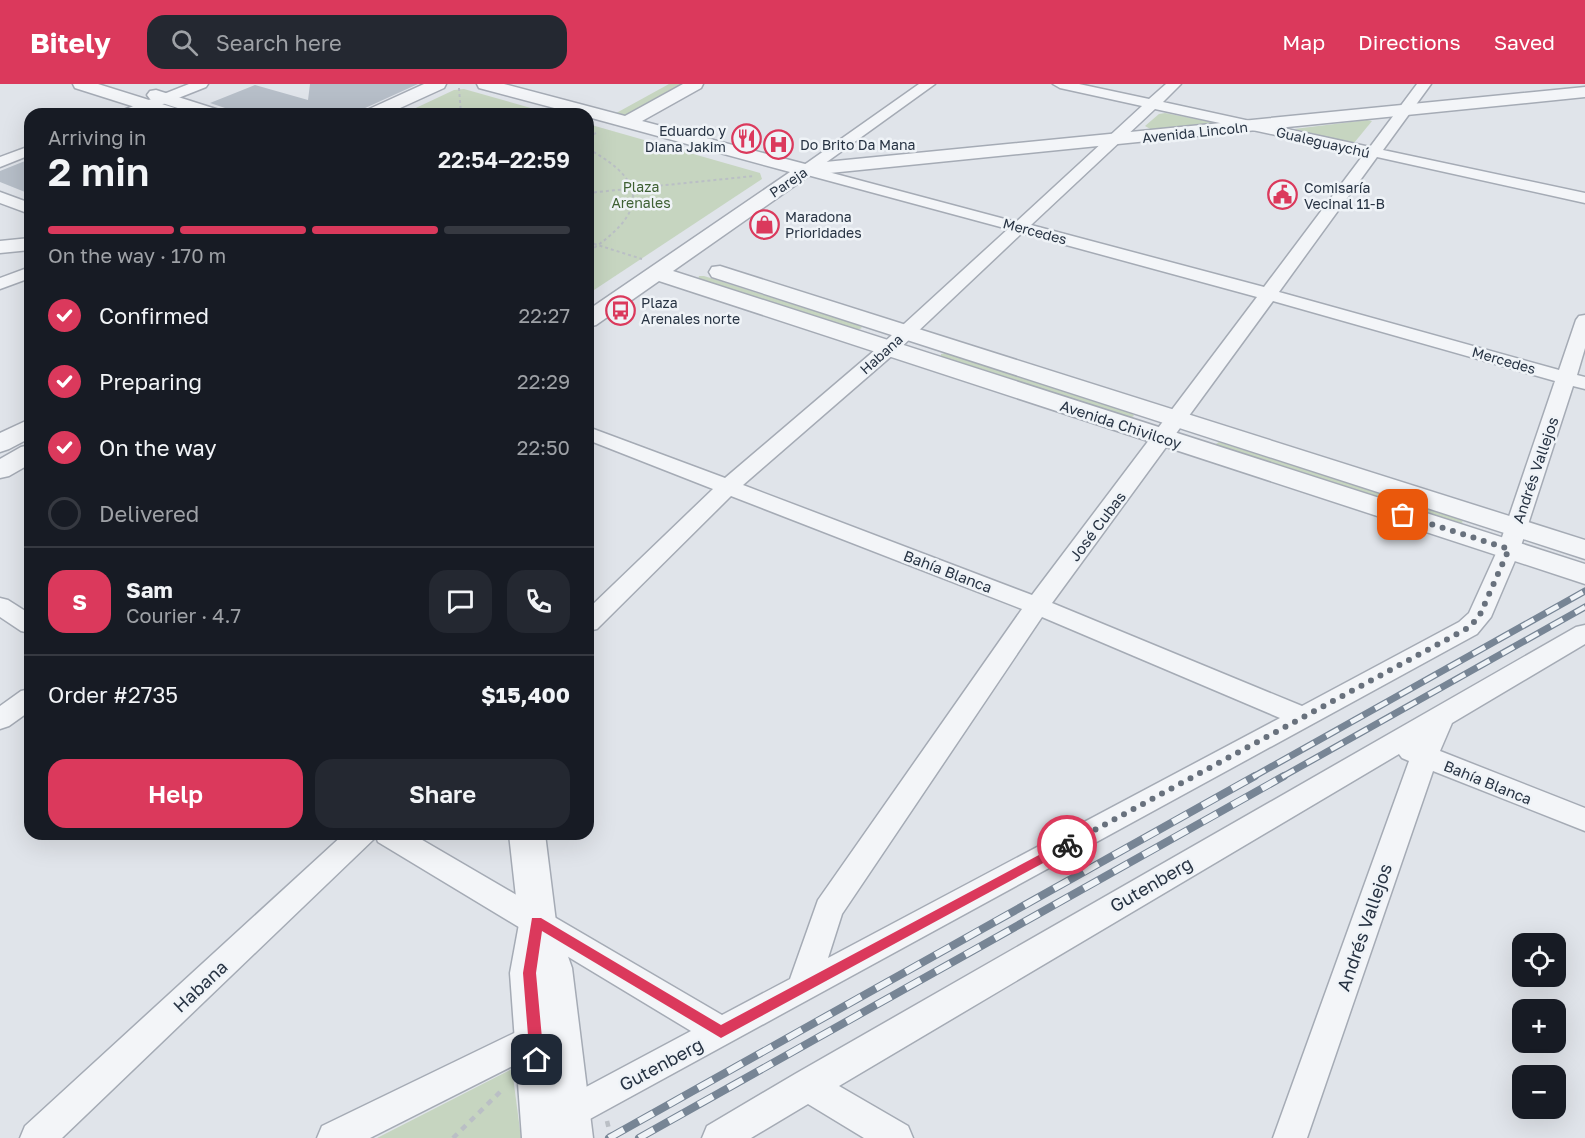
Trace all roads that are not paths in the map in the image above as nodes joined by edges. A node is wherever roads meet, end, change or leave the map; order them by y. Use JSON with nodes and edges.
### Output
{"nodes":[{"id":1,"x":81,"y":84,"type":"edge"},
{"id":2,"x":121,"y":84,"type":"edge"},
{"id":3,"x":201,"y":84,"type":"edge"},
{"id":4,"x":438,"y":84,"type":"edge"},
{"id":5,"x":484,"y":84,"type":"edge"},
{"id":6,"x":669,"y":84,"type":"edge"},
{"id":7,"x":695,"y":84,"type":"edge"},
{"id":8,"x":928,"y":84,"type":"edge"},
{"id":9,"x":1060,"y":84,"type":"edge"},
{"id":10,"x":1174,"y":84,"type":"edge"},
{"id":11,"x":1424,"y":84,"type":"edge"},
{"id":12,"x":1585,"y":92,"type":"edge"},
{"id":13,"x":165,"y":98,"type":"junction"},
{"id":14,"x":148,"y":105,"type":"junction"},
{"id":15,"x":1152,"y":105,"type":"junction"},
{"id":16,"x":141,"y":108,"type":"edge"},
{"id":17,"x":157,"y":108,"type":"edge"},
{"id":18,"x":195,"y":108,"type":"edge"},
{"id":19,"x":386,"y":108,"type":"edge"},
{"id":20,"x":576,"y":108,"type":"edge"},
{"id":21,"x":1406,"y":110,"type":"junction"},
{"id":22,"x":594,"y":113,"type":"edge"},
{"id":23,"x":618,"y":119,"type":"junction"},
{"id":24,"x":1251,"y":126,"type":"junction"},
{"id":25,"x":1114,"y":141,"type":"junction"},
{"id":26,"x":24,"y":152,"type":"edge"},
{"id":27,"x":1374,"y":154,"type":"junction"},
{"id":28,"x":0,"y":162,"type":"edge"},
{"id":29,"x":805,"y":170,"type":"junction"},
{"id":30,"x":0,"y":197,"type":"edge"},
{"id":31,"x":1585,"y":198,"type":"edge"},
{"id":32,"x":24,"y":207,"type":"edge"},
{"id":33,"x":1020,"y":226,"type":"junction"},
{"id":34,"x":24,"y":245,"type":"edge"},
{"id":35,"x":0,"y":247,"type":"edge"},
{"id":36,"x":677,"y":258,"type":"junction"},
{"id":37,"x":652,"y":267,"type":"junction"},
{"id":38,"x":24,"y":274,"type":"edge"},
{"id":39,"x":0,"y":284,"type":"edge"},
{"id":40,"x":1268,"y":294,"type":"junction"},
{"id":41,"x":594,"y":315,"type":"edge"},
{"id":42,"x":1585,"y":320,"type":"edge"},
{"id":43,"x":907,"y":331,"type":"junction"},
{"id":44,"x":888,"y":349,"type":"junction"},
{"id":45,"x":1576,"y":380,"type":"edge"},
{"id":46,"x":1170,"y":429,"type":"junction"},
{"id":47,"x":24,"y":430,"type":"edge"},
{"id":48,"x":594,"y":435,"type":"edge"},
{"id":49,"x":0,"y":444,"type":"edge"},
{"id":50,"x":24,"y":456,"type":"edge"},
{"id":51,"x":0,"y":470,"type":"edge"},
{"id":52,"x":728,"y":487,"type":"junction"},
{"id":53,"x":1512,"y":538,"type":"junction"},
{"id":54,"x":1585,"y":550,"type":"edge"},
{"id":55,"x":1585,"y":574,"type":"edge"},
{"id":56,"x":0,"y":606,"type":"edge"},
{"id":57,"x":1037,"y":606,"type":"junction"},
{"id":58,"x":594,"y":617,"type":"edge"},
{"id":59,"x":1479,"y":617,"type":"joint"},
{"id":60,"x":24,"y":621,"type":"edge"},
{"id":61,"x":1585,"y":633,"type":"edge"},
{"id":62,"x":24,"y":703,"type":"edge"},
{"id":63,"x":1304,"y":717,"type":"junction"},
{"id":64,"x":1442,"y":718,"type":"junction"},
{"id":65,"x":0,"y":719,"type":"edge"},
{"id":66,"x":1392,"y":744,"type":"junction"},
{"id":67,"x":1424,"y":757,"type":"junction"},
{"id":68,"x":1585,"y":820,"type":"edge"},
{"id":69,"x":357,"y":840,"type":"edge"},
{"id":70,"x":398,"y":840,"type":"edge"},
{"id":71,"x":528,"y":840,"type":"edge"},
{"id":72,"x":537,"y":922,"type":"junction"},
{"id":73,"x":803,"y":987,"type":"junction"},
{"id":74,"x":721,"y":1032,"type":"junction"},
{"id":75,"x":535,"y":1038,"type":"junction"},
{"id":76,"x":807,"y":1085,"type":"junction"},
{"id":77,"x":561,"y":1130,"type":"edge"},
{"id":78,"x":37,"y":1138,"type":"edge"},
{"id":79,"x":334,"y":1138,"type":"edge"},
{"id":80,"x":719,"y":1138,"type":"edge"},
{"id":81,"x":896,"y":1138,"type":"edge"},
{"id":82,"x":1290,"y":1138,"type":"edge"}],
"edges":[{"from":1,"to":14,"type":"street"},
{"from":2,"to":13,"type":"street"},
{"from":3,"to":13,"type":"street"},
{"from":4,"to":19,"type":"street"},
{"from":5,"to":20,"type":"street","name":"Mercedes"},
{"from":6,"to":23,"type":"street"},
{"from":7,"to":23,"type":"street"},
{"from":8,"to":29,"type":"street","name":"Pareja"},
{"from":9,"to":15,"type":"street","name":"Gualeguaychú"},
{"from":10,"to":15,"type":"street","name":"Habana"},
{"from":11,"to":21,"type":"street","name":"José Cubas"},
{"from":12,"to":21,"type":"street","name":"Avenida Lincoln"},
{"from":13,"to":14,"type":"street"},
{"from":13,"to":18,"type":"street"},
{"from":14,"to":16,"type":"street"},
{"from":14,"to":17,"type":"street"},
{"from":15,"to":24,"type":"street","name":"Gualeguaychú"},
{"from":15,"to":25,"type":"street","name":"Habana"},
{"from":21,"to":24,"type":"street","name":"Avenida Lincoln"},
{"from":21,"to":27,"type":"street","name":"José Cubas"},
{"from":22,"to":23,"type":"street","name":"Mercedes"},
{"from":23,"to":29,"type":"street","name":"Mercedes"},
{"from":24,"to":25,"type":"street","name":"Avenida Lincoln"},
{"from":24,"to":27,"type":"street","name":"Gualeguaychú"},
{"from":25,"to":29,"type":"street","name":"Avenida Lincoln"},
{"from":25,"to":33,"type":"street","name":"Habana"},
{"from":26,"to":28,"type":"street"},
{"from":27,"to":31,"type":"street","name":"Gualeguaychú"},
{"from":27,"to":40,"type":"street","name":"José Cubas"},
{"from":29,"to":33,"type":"street","name":"Mercedes"},
{"from":29,"to":36,"type":"street","name":"Pareja"},
{"from":30,"to":32,"type":"street"},
{"from":33,"to":40,"type":"street","name":"Mercedes"},
{"from":33,"to":43,"type":"street","name":"Habana"},
{"from":34,"to":35,"type":"street"},
{"from":36,"to":37,"type":"street","name":"Pareja"},
{"from":36,"to":43,"type":"street","name":"Avenida Chivilcoy"},
{"from":37,"to":41,"type":"street","name":"Pareja"},
{"from":37,"to":44,"type":"street","name":"Avenida Chivilcoy"},
{"from":38,"to":39,"type":"street"},
{"from":40,"to":45,"type":"street","name":"Mercedes"},
{"from":40,"to":46,"type":"street","name":"José Cubas"},
{"from":42,"to":45,"type":"street","name":"Andrés Vallejos"},
{"from":43,"to":44,"type":"street","name":"Habana"},
{"from":43,"to":46,"type":"street","name":"Avenida Chivilcoy"},
{"from":44,"to":46,"type":"street","name":"Avenida Chivilcoy"},
{"from":44,"to":52,"type":"street","name":"Habana"},
{"from":45,"to":53,"type":"street","name":"Andrés Vallejos"},
{"from":46,"to":53,"type":"street","name":"Avenida Chivilcoy"},
{"from":46,"to":57,"type":"street","name":"José Cubas"},
{"from":47,"to":49,"type":"street"},
{"from":48,"to":52,"type":"street","name":"Bahía Blanca"},
{"from":50,"to":51,"type":"street"},
{"from":52,"to":57,"type":"street","name":"Bahía Blanca"},
{"from":52,"to":58,"type":"street","name":"Habana"},
{"from":53,"to":54,"type":"street","name":"Avenida Chivilcoy"},
{"from":53,"to":55,"type":"street","name":"Avenida Chivilcoy"},
{"from":53,"to":59,"type":"street","name":"Andrés Vallejos"},
{"from":56,"to":60,"type":"street"},
{"from":57,"to":63,"type":"street","name":"Bahía Blanca"},
{"from":57,"to":73,"type":"street","name":"José Cubas"},
{"from":59,"to":63,"type":"street","name":"Gutenberg"},
{"from":61,"to":64,"type":"street","name":"Gutenberg"},
{"from":62,"to":65,"type":"street"},
{"from":63,"to":73,"type":"street","name":"Gutenberg"},
{"from":64,"to":66,"type":"street","name":"Gutenberg"},
{"from":64,"to":67,"type":"street","name":"Andrés Vallejos"},
{"from":66,"to":67,"type":"street","name":"Bahía Blanca"},
{"from":66,"to":76,"type":"street","name":"Gutenberg"},
{"from":67,"to":68,"type":"street","name":"Bahía Blanca"},
{"from":67,"to":82,"type":"street","name":"Andrés Vallejos"},
{"from":69,"to":78,"type":"street","name":"Habana"},
{"from":70,"to":72,"type":"street"},
{"from":71,"to":72,"type":"street"},
{"from":72,"to":74,"type":"street"},
{"from":72,"to":75,"type":"street"},
{"from":72,"to":77,"type":"street"},
{"from":73,"to":74,"type":"street","name":"Gutenberg"},
{"from":74,"to":77,"type":"street","name":"Gutenberg"},
{"from":75,"to":77,"type":"street"},
{"from":75,"to":79,"type":"street"},
{"from":76,"to":80,"type":"street","name":"Gutenberg"},
{"from":76,"to":81,"type":"street"}]}
